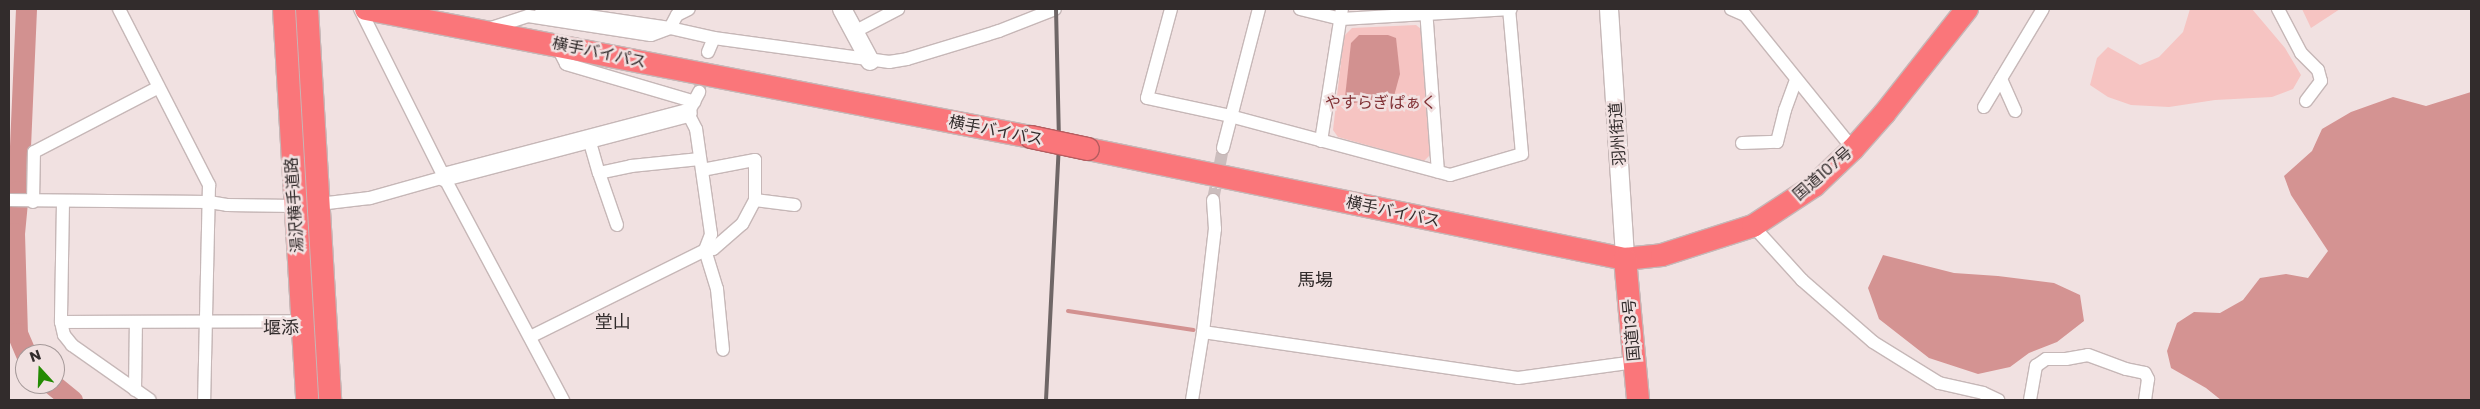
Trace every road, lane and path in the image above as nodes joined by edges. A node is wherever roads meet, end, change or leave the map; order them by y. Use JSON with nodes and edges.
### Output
{"nodes":[{"id":1,"x":119,"y":9,"type":"edge"},
{"id":2,"x":284,"y":9,"type":"edge"},
{"id":3,"x":307,"y":9,"type":"edge"},
{"id":4,"x":360,"y":9,"type":"edge"},
{"id":5,"x":366,"y":9,"type":"edge"},
{"id":6,"x":541,"y":9,"type":"edge"},
{"id":7,"x":689,"y":9,"type":"edge"},
{"id":8,"x":842,"y":9,"type":"edge"},
{"id":9,"x":898,"y":9,"type":"edge"},
{"id":10,"x":1055,"y":9,"type":"edge"},
{"id":11,"x":1171,"y":9,"type":"edge"},
{"id":12,"x":1259,"y":9,"type":"edge"},
{"id":13,"x":1300,"y":9,"type":"edge"},
{"id":14,"x":1509,"y":9,"type":"edge"},
{"id":15,"x":1609,"y":9,"type":"edge"},
{"id":16,"x":1731,"y":9,"type":"edge"},
{"id":17,"x":1967,"y":9,"type":"edge"},
{"id":18,"x":2043,"y":9,"type":"edge"},
{"id":19,"x":2278,"y":9,"type":"edge"},
{"id":20,"x":1427,"y":11,"type":"edge"},
{"id":21,"x":598,"y":12,"type":"edge"},
{"id":22,"x":1341,"y":14,"type":"edge"},
{"id":23,"x":670,"y":28,"type":"junction"},
{"id":24,"x":485,"y":30,"type":"junction"},
{"id":25,"x":854,"y":32,"type":"junction"},
{"id":26,"x":714,"y":38,"type":"junction"},
{"id":27,"x":556,"y":44,"type":"junction"},
{"id":28,"x":708,"y":52,"type":"tunnel mouth"},
{"id":29,"x":870,"y":61,"type":"junction"},
{"id":30,"x":2001,"y":79,"type":"junction"},
{"id":31,"x":1796,"y":80,"type":"junction"},
{"id":32,"x":157,"y":88,"type":"junction"},
{"id":33,"x":2306,"y":100,"type":"dead end"},
{"id":34,"x":694,"y":102,"type":"junction"},
{"id":35,"x":1984,"y":107,"type":"dead end"},
{"id":36,"x":2015,"y":111,"type":"dead end"},
{"id":37,"x":1230,"y":116,"type":"junction"},
{"id":38,"x":589,"y":139,"type":"junction"},
{"id":39,"x":1322,"y":141,"type":"junction"},
{"id":40,"x":1742,"y":143,"type":"dead end"},
{"id":41,"x":1223,"y":148,"type":"tunnel mouth"},
{"id":42,"x":1853,"y":149,"type":"junction"},
{"id":43,"x":701,"y":164,"type":"junction"},
{"id":44,"x":1438,"y":172,"type":"junction"},
{"id":45,"x":598,"y":173,"type":"junction"},
{"id":46,"x":444,"y":177,"type":"junction"},
{"id":47,"x":755,"y":200,"type":"junction"},
{"id":48,"x":1213,"y":200,"type":"tunnel mouth"},
{"id":49,"x":19,"y":201,"type":"edge"},
{"id":50,"x":63,"y":202,"type":"junction"},
{"id":51,"x":209,"y":202,"type":"junction"},
{"id":52,"x":319,"y":204,"type":"junction"},
{"id":53,"x":795,"y":205,"type":"dead end"},
{"id":54,"x":294,"y":206,"type":"junction"},
{"id":55,"x":617,"y":225,"type":"dead end"},
{"id":56,"x":1753,"y":226,"type":"junction"},
{"id":57,"x":705,"y":250,"type":"junction"},
{"id":58,"x":1625,"y":259,"type":"junction"},
{"id":59,"x":303,"y":321,"type":"junction"},
{"id":60,"x":61,"y":322,"type":"junction"},
{"id":61,"x":136,"y":322,"type":"junction"},
{"id":62,"x":206,"y":323,"type":"junction"},
{"id":63,"x":1203,"y":332,"type":"junction"},
{"id":64,"x":530,"y":337,"type":"junction"},
{"id":65,"x":724,"y":350,"type":"dead end"},
{"id":66,"x":1635,"y":362,"type":"junction"},
{"id":67,"x":135,"y":390,"type":"junction"},
{"id":68,"x":150,"y":400,"type":"edge"},
{"id":69,"x":204,"y":400,"type":"edge"},
{"id":70,"x":307,"y":400,"type":"edge"},
{"id":71,"x":330,"y":400,"type":"edge"},
{"id":72,"x":563,"y":400,"type":"edge"},
{"id":73,"x":1192,"y":400,"type":"edge"},
{"id":74,"x":1638,"y":400,"type":"edge"},
{"id":75,"x":1998,"y":400,"type":"edge"},
{"id":76,"x":2030,"y":400,"type":"edge"},
{"id":77,"x":2145,"y":400,"type":"edge"}],
"edges":[{"from":1,"to":32,"type":"street"},
{"from":2,"to":54,"type":"highway","name":"湯沢横手道路"},
{"from":3,"to":52,"type":"highway","name":"湯沢横手道路"},
{"from":4,"to":46,"type":"street"},
{"from":5,"to":24,"type":"highway","name":"横手バイパス"},
{"from":6,"to":21,"type":"street"},
{"from":7,"to":23,"type":"street"},
{"from":8,"to":25,"type":"street"},
{"from":9,"to":25,"type":"street"},
{"from":10,"to":29,"type":"street"},
{"from":11,"to":37,"type":"street"},
{"from":12,"to":37,"type":"street"},
{"from":13,"to":22,"type":"street"},
{"from":14,"to":20,"type":"street"},
{"from":14,"to":44,"type":"street"},
{"from":15,"to":58,"type":"street","name":"羽州街道"},
{"from":16,"to":31,"type":"street"},
{"from":17,"to":42,"type":"highway","name":"国道107号"},
{"from":18,"to":30,"type":"street"},
{"from":19,"to":33,"type":"street"},
{"from":20,"to":22,"type":"street"},
{"from":20,"to":44,"type":"street"},
{"from":21,"to":23,"type":"street"},
{"from":22,"to":39,"type":"street"},
{"from":23,"to":24,"type":"street"},
{"from":23,"to":26,"type":"street"},
{"from":24,"to":27,"type":"highway","name":"横手バイパス"},
{"from":25,"to":29,"type":"street"},
{"from":26,"to":28,"type":"street"},
{"from":26,"to":29,"type":"street"},
{"from":27,"to":34,"type":"street"},
{"from":27,"to":58,"type":"highway","name":"横手バイパス","bridge":true},
{"from":30,"to":35,"type":"street"},
{"from":30,"to":36,"type":"street"},
{"from":31,"to":40,"type":"street"},
{"from":31,"to":42,"type":"street"},
{"from":32,"to":49,"type":"street"},
{"from":32,"to":51,"type":"street"},
{"from":34,"to":38,"type":"street"},
{"from":34,"to":43,"type":"street"},
{"from":37,"to":39,"type":"street"},
{"from":37,"to":41,"type":"street"},
{"from":38,"to":45,"type":"street"},
{"from":38,"to":46,"type":"street"},
{"from":39,"to":44,"type":"street"},
{"from":42,"to":56,"type":"highway","name":"国道107号"},
{"from":43,"to":45,"type":"street"},
{"from":43,"to":47,"type":"street"},
{"from":43,"to":57,"type":"street"},
{"from":45,"to":55,"type":"street"},
{"from":46,"to":52,"type":"street"},
{"from":46,"to":64,"type":"street"},
{"from":47,"to":53,"type":"street"},
{"from":47,"to":57,"type":"street"},
{"from":48,"to":63,"type":"street"},
{"from":49,"to":50,"type":"street"},
{"from":50,"to":51,"type":"street"},
{"from":50,"to":60,"type":"street"},
{"from":51,"to":54,"type":"street"},
{"from":51,"to":62,"type":"street"},
{"from":52,"to":71,"type":"highway","name":"湯沢横手道路"},
{"from":54,"to":59,"type":"highway","name":"湯沢横手道路"},
{"from":56,"to":58,"type":"highway","name":"国道107号"},
{"from":56,"to":75,"type":"street"},
{"from":57,"to":64,"type":"street"},
{"from":57,"to":65,"type":"street"},
{"from":58,"to":66,"type":"highway","name":"国道13号"},
{"from":59,"to":62,"type":"street"},
{"from":59,"to":70,"type":"highway","name":"湯沢横手道路"},
{"from":60,"to":61,"type":"street"},
{"from":60,"to":67,"type":"street"},
{"from":61,"to":62,"type":"street"},
{"from":61,"to":67,"type":"street"},
{"from":62,"to":69,"type":"street"},
{"from":63,"to":66,"type":"street"},
{"from":63,"to":73,"type":"street"},
{"from":64,"to":72,"type":"street"},
{"from":66,"to":74,"type":"highway","name":"国道13号"},
{"from":67,"to":68,"type":"street"},
{"from":76,"to":77,"type":"street"}]}
